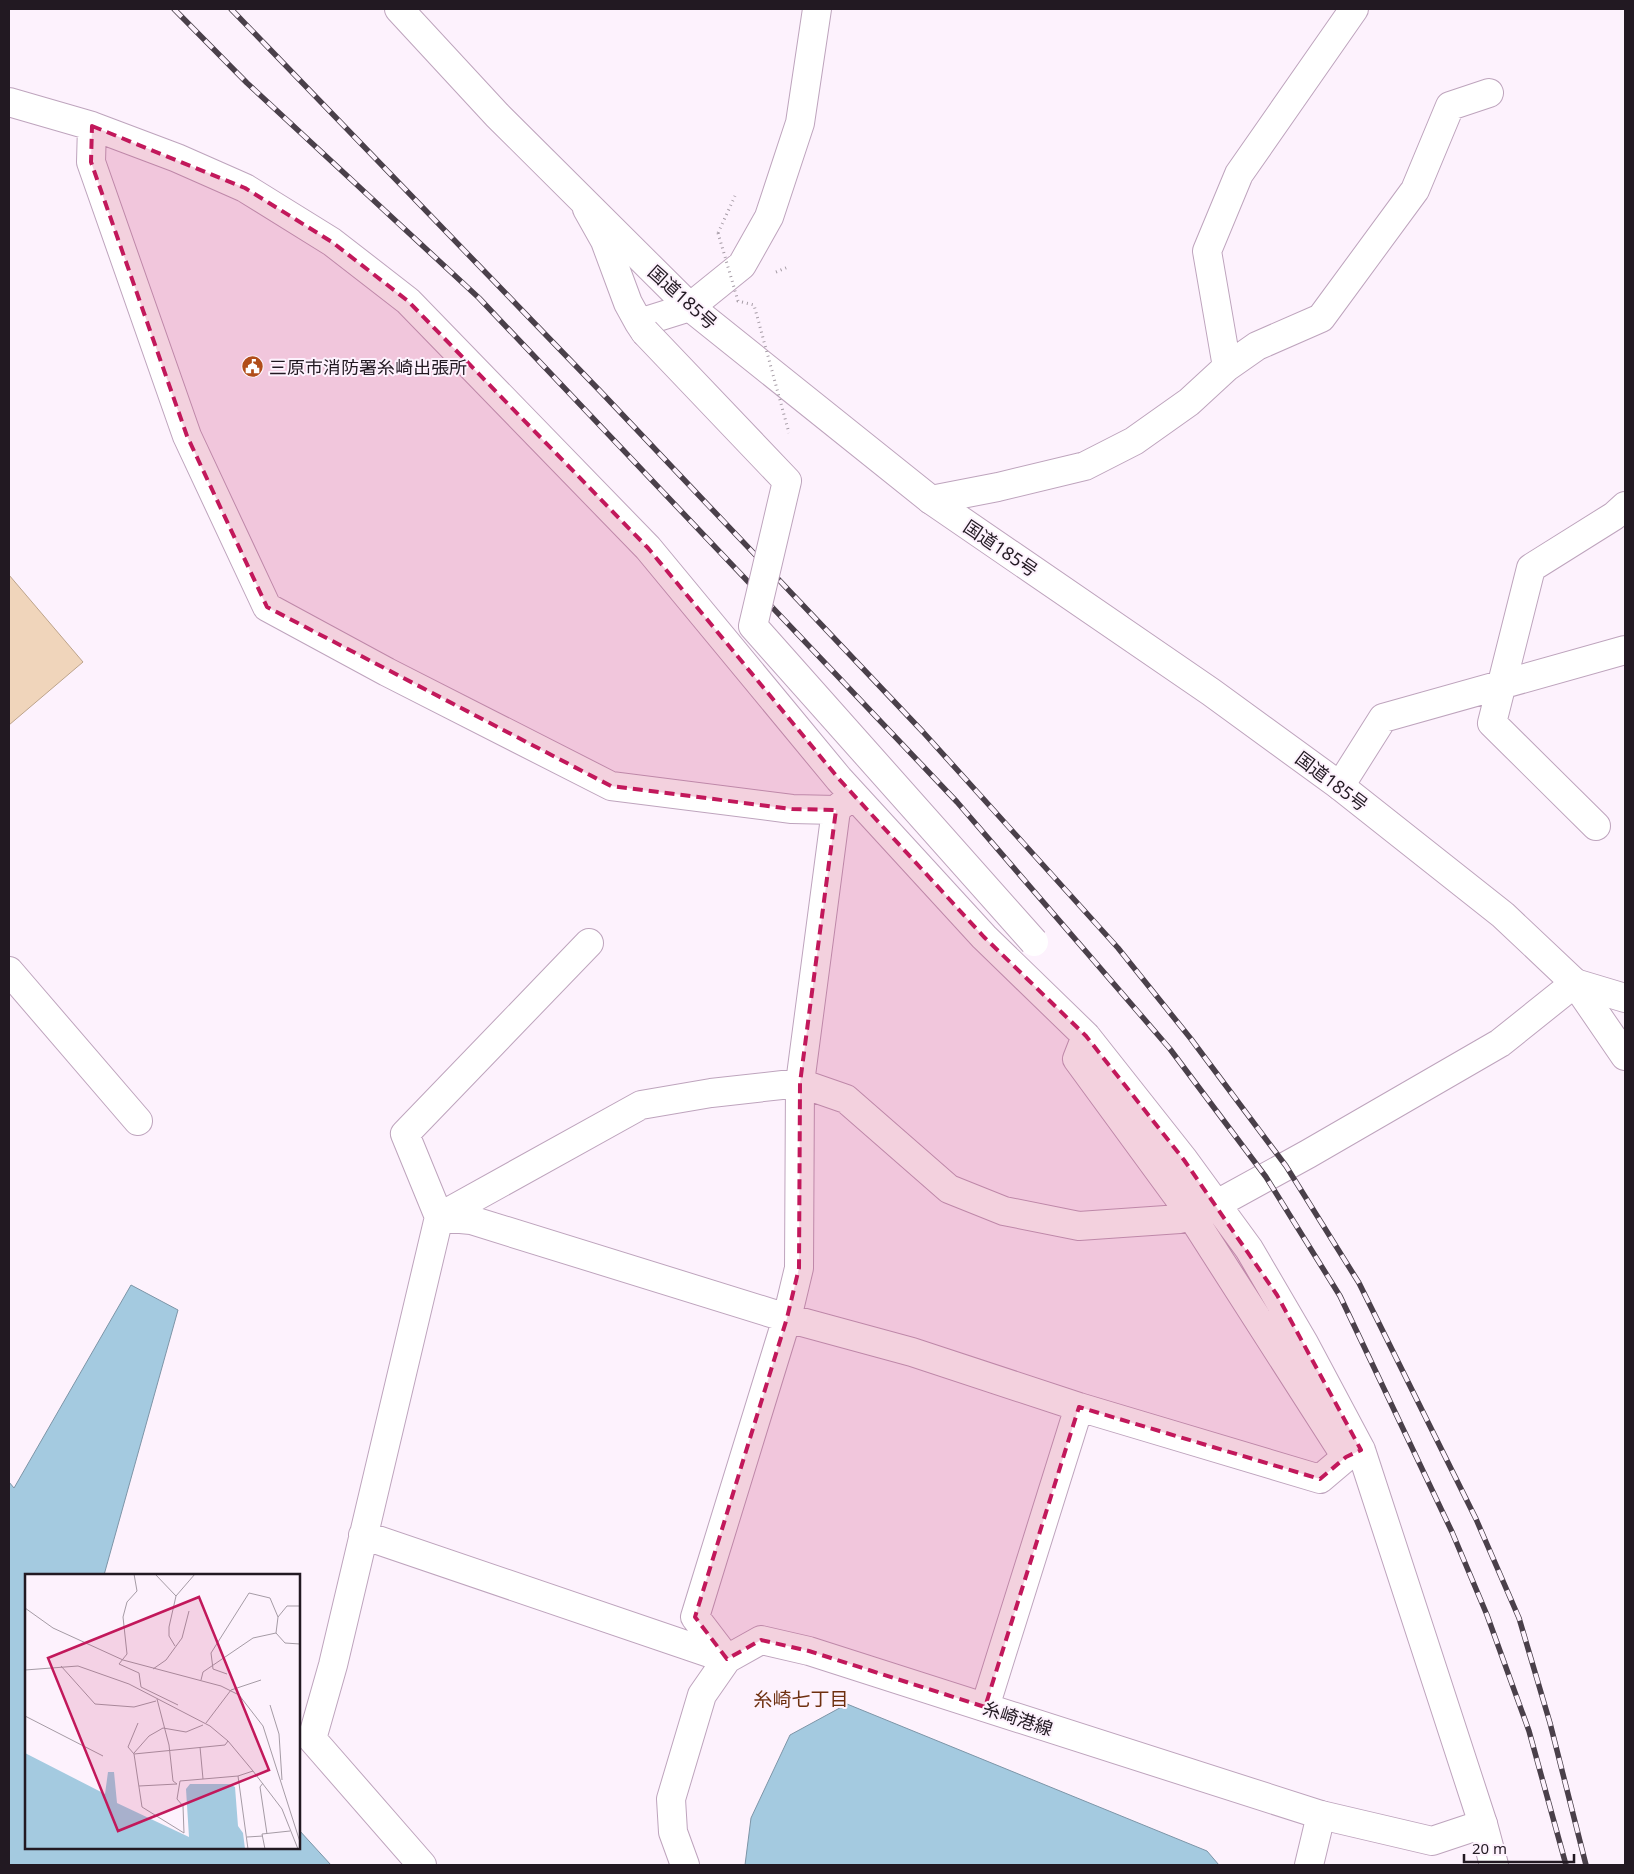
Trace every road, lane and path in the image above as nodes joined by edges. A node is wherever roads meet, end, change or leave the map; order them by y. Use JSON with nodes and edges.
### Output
{"nodes":[{"id":1,"x":399,"y":9,"type":"edge"},
{"id":2,"x":817,"y":9,"type":"edge"},
{"id":3,"x":1354,"y":9,"type":"edge"},
{"id":4,"x":1489,"y":93,"type":"dead end"},
{"id":5,"x":9,"y":102,"type":"edge"},
{"id":6,"x":92,"y":126,"type":"junction"},
{"id":7,"x":562,"y":179,"type":"junction"},
{"id":8,"x":735,"y":196,"type":"dead end"},
{"id":9,"x":718,"y":233,"type":"dead end"},
{"id":10,"x":690,"y":307,"type":"junction"},
{"id":11,"x":642,"y":328,"type":"junction"},
{"id":12,"x":1227,"y":367,"type":"junction"},
{"id":13,"x":931,"y":500,"type":"junction"},
{"id":14,"x":1625,"y":506,"type":"edge"},
{"id":15,"x":1625,"y":650,"type":"edge"},
{"id":16,"x":1501,"y":685,"type":"junction"},
{"id":17,"x":1340,"y":786,"type":"junction"},
{"id":18,"x":844,"y":802,"type":"junction"},
{"id":19,"x":1596,"y":826,"type":"dead end"},
{"id":20,"x":589,"y":943,"type":"dead end"},
{"id":21,"x":9,"y":971,"type":"edge"},
{"id":22,"x":1575,"y":983,"type":"junction"},
{"id":23,"x":1038,"y":990,"type":"junction"},
{"id":24,"x":1625,"y":998,"type":"edge"},
{"id":25,"x":1086,"y":1036,"type":"junction"},
{"id":26,"x":1625,"y":1056,"type":"edge"},
{"id":27,"x":800,"y":1083,"type":"junction"},
{"id":28,"x":138,"y":1121,"type":"dead end"},
{"id":29,"x":1218,"y":1204,"type":"junction"},
{"id":30,"x":1188,"y":1212,"type":"junction"},
{"id":31,"x":439,"y":1217,"type":"junction"},
{"id":32,"x":787,"y":1318,"type":"junction"},
{"id":33,"x":1079,"y":1407,"type":"junction"},
{"id":34,"x":1353,"y":1454,"type":"junction"},
{"id":35,"x":363,"y":1535,"type":"junction"},
{"id":36,"x":727,"y":1659,"type":"junction"},
{"id":37,"x":985,"y":1708,"type":"junction"},
{"id":38,"x":1321,"y":1815,"type":"junction"},
{"id":39,"x":1483,"y":1824,"type":"junction"},
{"id":40,"x":422,"y":1865,"type":"edge"},
{"id":41,"x":685,"y":1865,"type":"edge"},
{"id":42,"x":1308,"y":1865,"type":"edge"},
{"id":43,"x":1494,"y":1865,"type":"edge"}],
"edges":[{"from":1,"to":7,"type":"main road","name":"国道185号"},
{"from":2,"to":10,"type":"main road"},
{"from":3,"to":12,"type":"main road"},
{"from":4,"to":12,"type":"main road"},
{"from":5,"to":6,"type":"main road"},
{"from":6,"to":18,"type":"main road"},
{"from":6,"to":18,"type":"main road"},
{"from":7,"to":10,"type":"main road","name":"国道185号"},
{"from":7,"to":11,"type":"main road"},
{"from":8,"to":9,"type":"path"},
{"from":10,"to":11,"type":"main road"},
{"from":10,"to":13,"type":"main road","name":"国道185号"},
{"from":11,"to":23,"type":"main road","bridge":true},
{"from":12,"to":13,"type":"main road"},
{"from":13,"to":17,"type":"main road","name":"国道185号"},
{"from":14,"to":16,"type":"main road"},
{"from":15,"to":16,"type":"main road"},
{"from":16,"to":17,"type":"main road"},
{"from":16,"to":19,"type":"main road"},
{"from":17,"to":22,"type":"main road","name":"国道185号"},
{"from":18,"to":23,"type":"main road"},
{"from":18,"to":27,"type":"main road"},
{"from":20,"to":31,"type":"main road"},
{"from":21,"to":28,"type":"main road"},
{"from":22,"to":24,"type":"main road"},
{"from":22,"to":26,"type":"main road","name":"国道185号"},
{"from":22,"to":29,"type":"main road"},
{"from":23,"to":25,"type":"main road"},
{"from":25,"to":29,"type":"main road"},
{"from":25,"to":30,"type":"main road"},
{"from":27,"to":30,"type":"main road"},
{"from":27,"to":31,"type":"main road"},
{"from":27,"to":32,"type":"main road"},
{"from":29,"to":34,"type":"main road"},
{"from":30,"to":34,"type":"main road"},
{"from":31,"to":32,"type":"main road"},
{"from":31,"to":35,"type":"main road"},
{"from":32,"to":33,"type":"main road"},
{"from":32,"to":36,"type":"main road"},
{"from":33,"to":34,"type":"main road"},
{"from":33,"to":37,"type":"main road"},
{"from":34,"to":39,"type":"main road"},
{"from":35,"to":36,"type":"main road"},
{"from":35,"to":40,"type":"main road"},
{"from":36,"to":37,"type":"main road","name":"糸崎港線"},
{"from":36,"to":41,"type":"main road","name":"糸崎港線"},
{"from":37,"to":38,"type":"main road","name":"糸崎港線"},
{"from":38,"to":39,"type":"main road","name":"糸崎港線"},
{"from":38,"to":42,"type":"main road"},
{"from":39,"to":43,"type":"main road"}]}
